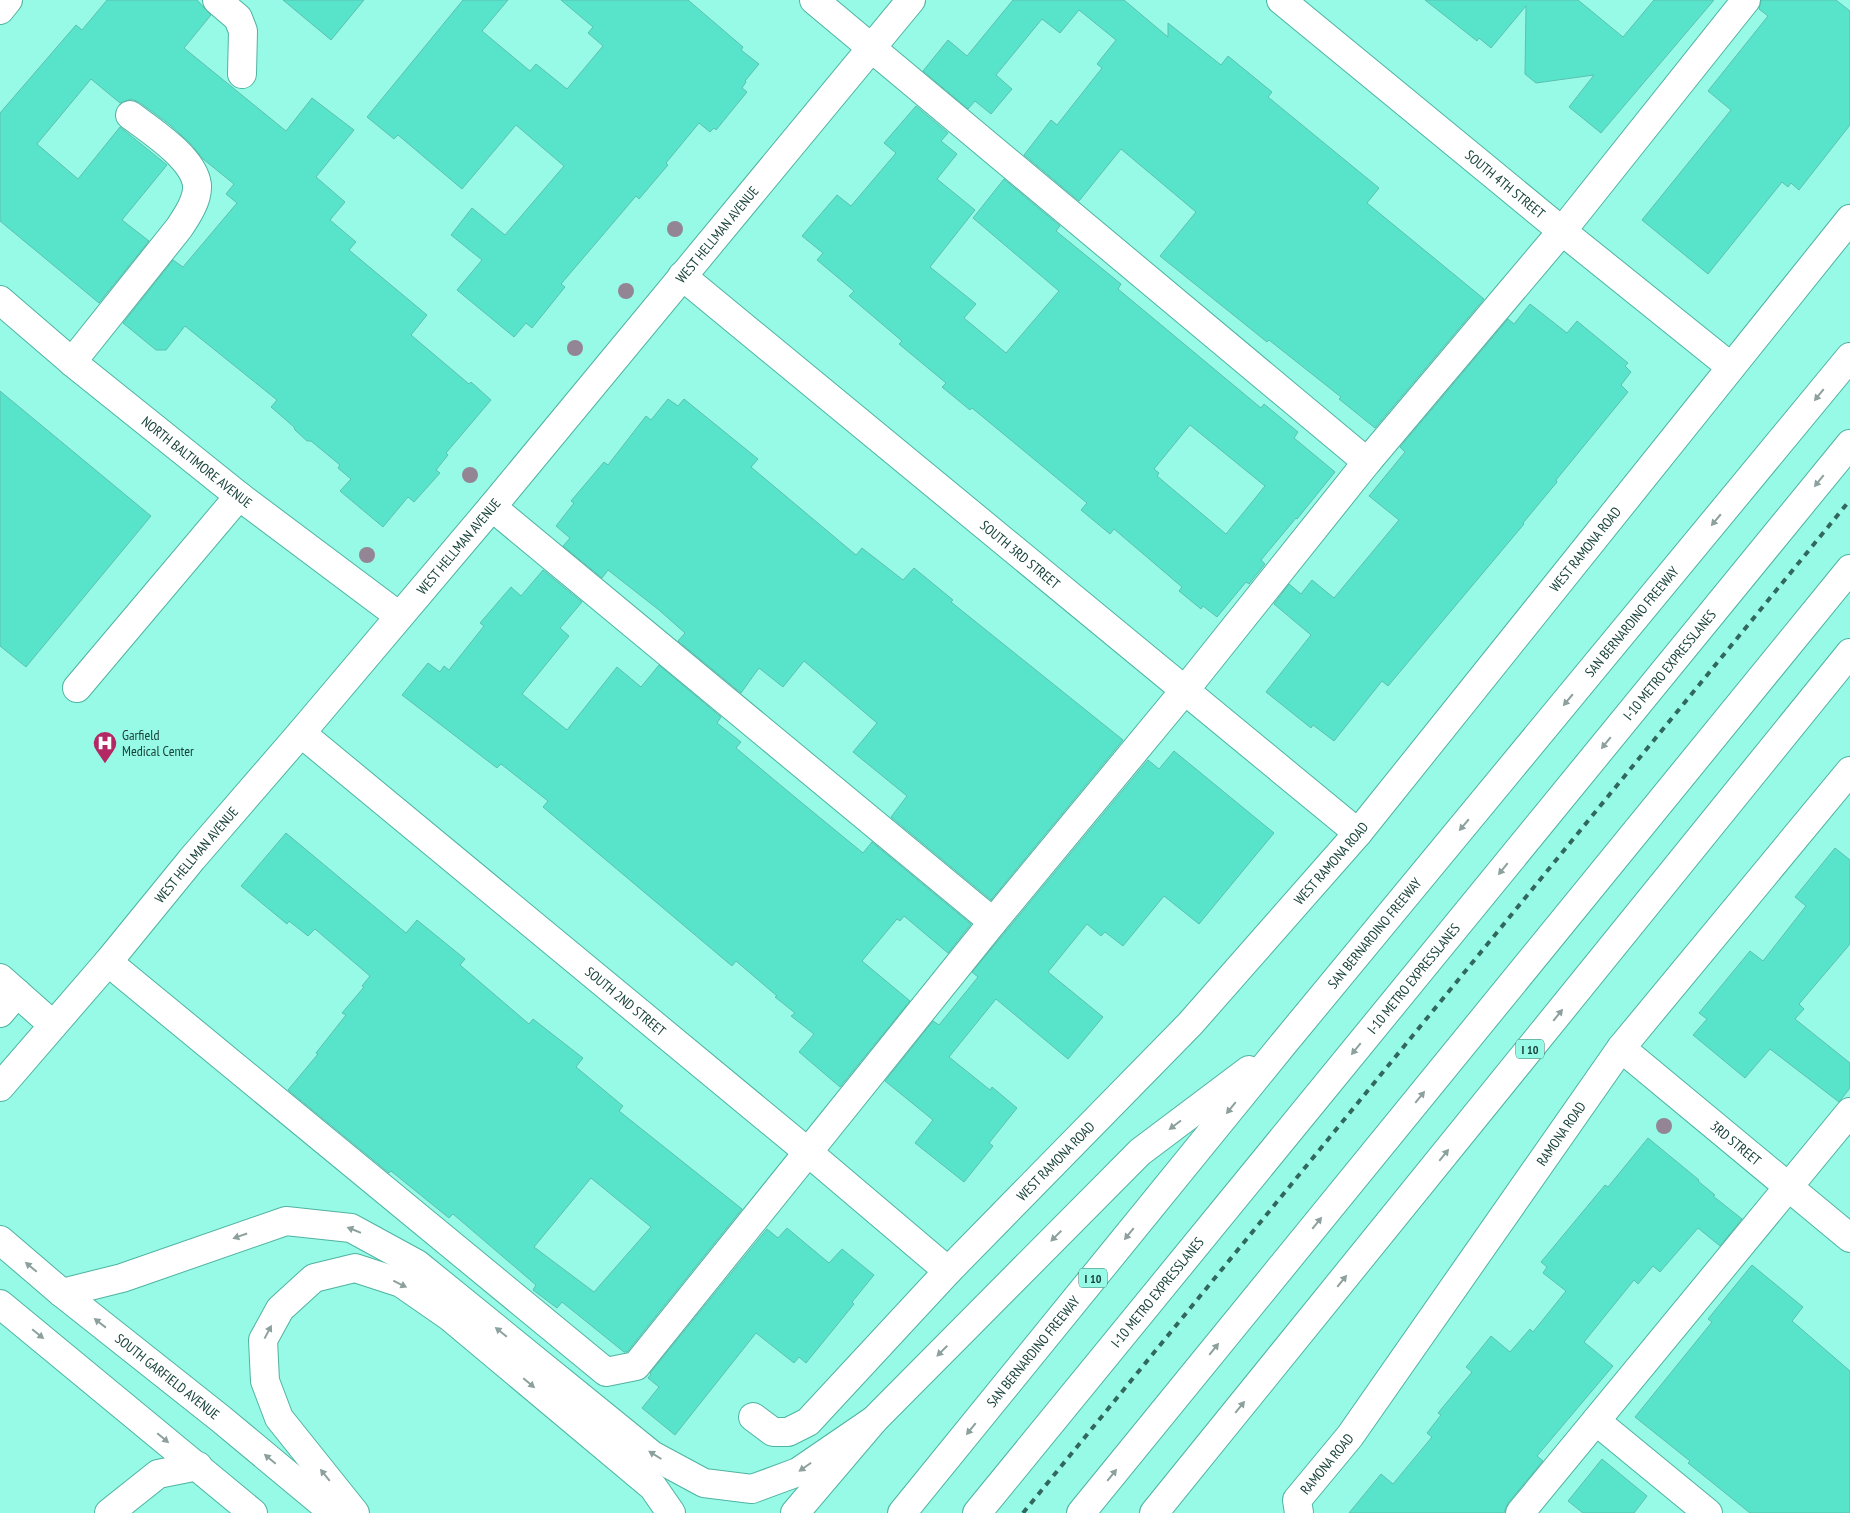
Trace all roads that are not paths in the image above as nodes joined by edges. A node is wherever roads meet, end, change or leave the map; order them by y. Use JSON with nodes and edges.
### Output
{"nodes":[{"id":1,"x":8,"y":0,"type":"edge"},
{"id":2,"x":217,"y":0,"type":"edge"},
{"id":3,"x":814,"y":0,"type":"edge"},
{"id":4,"x":911,"y":0,"type":"edge"},
{"id":5,"x":1281,"y":0,"type":"edge"},
{"id":6,"x":1746,"y":0,"type":"edge"},
{"id":7,"x":0,"y":10,"type":"edge"},
{"id":8,"x":871,"y":49,"type":"junction"},
{"id":9,"x":242,"y":74,"type":"dead end"},
{"id":10,"x":130,"y":115,"type":"dead end"},
{"id":11,"x":1850,"y":219,"type":"edge"},
{"id":12,"x":1562,"y":231,"type":"junction"},
{"id":13,"x":682,"y":276,"type":"junction"},
{"id":14,"x":0,"y":300,"type":"edge"},
{"id":15,"x":1850,"y":357,"type":"edge"},
{"id":16,"x":72,"y":362,"type":"junction"},
{"id":17,"x":1731,"y":367,"type":"junction"},
{"id":18,"x":1850,"y":444,"type":"edge"},
{"id":19,"x":1367,"y":462,"type":"junction"},
{"id":20,"x":239,"y":496,"type":"junction"},
{"id":21,"x":492,"y":507,"type":"junction"},
{"id":22,"x":1850,"y":569,"type":"edge"},
{"id":23,"x":399,"y":616,"type":"junction"},
{"id":24,"x":1850,"y":654,"type":"edge"},
{"id":25,"x":78,"y":688,"type":"dead end"},
{"id":26,"x":1186,"y":690,"type":"junction"},
{"id":27,"x":301,"y":733,"type":"junction"},
{"id":28,"x":1850,"y":771,"type":"edge"},
{"id":29,"x":1358,"y":833,"type":"junction"},
{"id":30,"x":993,"y":922,"type":"junction"},
{"id":31,"x":108,"y":962,"type":"junction"},
{"id":32,"x":6,"y":995,"type":"edge"},
{"id":33,"x":53,"y":1025,"type":"junction"},
{"id":34,"x":1284,"y":1043,"type":"junction"},
{"id":35,"x":1621,"y":1048,"type":"junction"},
{"id":36,"x":0,"y":1086,"type":"edge"},
{"id":37,"x":1850,"y":1112,"type":"edge"},
{"id":38,"x":809,"y":1153,"type":"junction"},
{"id":39,"x":1788,"y":1188,"type":"junction"},
{"id":40,"x":1850,"y":1238,"type":"edge"},
{"id":41,"x":0,"y":1240,"type":"edge"},
{"id":42,"x":948,"y":1271,"type":"junction"},
{"id":43,"x":62,"y":1293,"type":"junction"},
{"id":44,"x":0,"y":1304,"type":"edge"},
{"id":45,"x":752,"y":1417,"type":"dead end"},
{"id":46,"x":874,"y":1420,"type":"junction"},
{"id":47,"x":1596,"y":1421,"type":"junction"},
{"id":48,"x":1209,"y":1445,"type":"junction"},
{"id":49,"x":198,"y":1466,"type":"junction"},
{"id":50,"x":109,"y":1513,"type":"edge"},
{"id":51,"x":253,"y":1513,"type":"edge"},
{"id":52,"x":334,"y":1513,"type":"edge"},
{"id":53,"x":355,"y":1513,"type":"edge"},
{"id":54,"x":671,"y":1513,"type":"edge"},
{"id":55,"x":795,"y":1513,"type":"edge"},
{"id":56,"x":902,"y":1513,"type":"edge"},
{"id":57,"x":977,"y":1513,"type":"edge"},
{"id":58,"x":1081,"y":1513,"type":"edge"},
{"id":59,"x":1154,"y":1513,"type":"edge"},
{"id":60,"x":1176,"y":1513,"type":"edge"},
{"id":61,"x":1299,"y":1513,"type":"edge"},
{"id":62,"x":1520,"y":1513,"type":"edge"},
{"id":63,"x":1708,"y":1513,"type":"edge"}],
"edges":[{"from":1,"to":7,"type":"main road"},
{"from":2,"to":9,"type":"main road"},
{"from":3,"to":8,"type":"main road"},
{"from":4,"to":8,"type":"main road","name":"WEST HELLMAN AVENUE"},
{"from":5,"to":12,"type":"main road","name":"SOUTH 4TH STREET"},
{"from":6,"to":12,"type":"main road"},
{"from":8,"to":13,"type":"main road","name":"WEST HELLMAN AVENUE"},
{"from":8,"to":19,"type":"main road"},
{"from":10,"to":16,"type":"main road"},
{"from":11,"to":17,"type":"main road","name":"WEST RAMONA ROAD"},
{"from":12,"to":17,"type":"main road","name":"SOUTH 4TH STREET"},
{"from":12,"to":19,"type":"main road"},
{"from":13,"to":21,"type":"main road","name":"WEST HELLMAN AVENUE"},
{"from":13,"to":26,"type":"main road","name":"SOUTH 3RD STREET"},
{"from":14,"to":16,"type":"main road","name":"NORTH BALTIMORE AVENUE"},
{"from":15,"to":34,"type":"main road","name":"SAN BERNARDINO FREEWAY","number":"I 10","one_way":true},
{"from":16,"to":20,"type":"main road","name":"NORTH BALTIMORE AVENUE"},
{"from":17,"to":29,"type":"main road","name":"WEST RAMONA ROAD"},
{"from":18,"to":57,"type":"main road","name":"I-10 METRO EXPRESSLANES","one_way":true},
{"from":19,"to":26,"type":"main road"},
{"from":20,"to":23,"type":"main road","name":"NORTH BALTIMORE AVENUE"},
{"from":20,"to":25,"type":"main road"},
{"from":21,"to":23,"type":"main road","name":"WEST HELLMAN AVENUE"},
{"from":21,"to":30,"type":"main road"},
{"from":58,"to":22,"type":"main road","one_way":true},
{"from":23,"to":27,"type":"main road","name":"WEST HELLMAN AVENUE"},
{"from":48,"to":24,"type":"main road","number":"I 10","one_way":true},
{"from":26,"to":29,"type":"main road","name":"SOUTH 3RD STREET"},
{"from":26,"to":30,"type":"main road"},
{"from":27,"to":31,"type":"main road","name":"WEST HELLMAN AVENUE"},
{"from":27,"to":38,"type":"main road","name":"SOUTH 2ND STREET"},
{"from":28,"to":35,"type":"main road","name":"RAMONA ROAD"},
{"from":29,"to":42,"type":"main road","name":"WEST RAMONA ROAD"},
{"from":30,"to":38,"type":"main road"},
{"from":31,"to":33,"type":"main road","name":"WEST HELLMAN AVENUE"},
{"from":31,"to":38,"type":"main road"},
{"from":32,"to":33,"type":"main road"},
{"from":33,"to":36,"type":"main road","name":"WEST HELLMAN AVENUE"},
{"from":34,"to":46,"type":"main road","one_way":true},
{"from":34,"to":56,"type":"main road","name":"SAN BERNARDINO FREEWAY","number":"I 10","one_way":true},
{"from":35,"to":39,"type":"main road","name":"3RD STREET"},
{"from":35,"to":61,"type":"main road","name":"RAMONA ROAD"},
{"from":37,"to":39,"type":"main road"},
{"from":38,"to":42,"type":"main road","name":"SOUTH 2ND STREET"},
{"from":39,"to":40,"type":"main road","name":"3RD STREET"},
{"from":39,"to":47,"type":"main road"},
{"from":43,"to":41,"type":"main road","name":"SOUTH GARFIELD AVENUE","one_way":true},
{"from":42,"to":45,"type":"main road","name":"WEST RAMONA ROAD"},
{"from":46,"to":43,"type":"main road","one_way":true},
{"from":52,"to":43,"type":"main road","name":"SOUTH GARFIELD AVENUE","one_way":true},
{"from":44,"to":49,"type":"main road","one_way":true},
{"from":46,"to":55,"type":"main road"},
{"from":47,"to":62,"type":"main road"},
{"from":47,"to":63,"type":"main road"},
{"from":48,"to":59,"type":"main road","number":"I 10"},
{"from":48,"to":60,"type":"main road"},
{"from":49,"to":50,"type":"main road"},
{"from":49,"to":51,"type":"main road"},
{"from":53,"to":54,"type":"main road","one_way":true}]}
